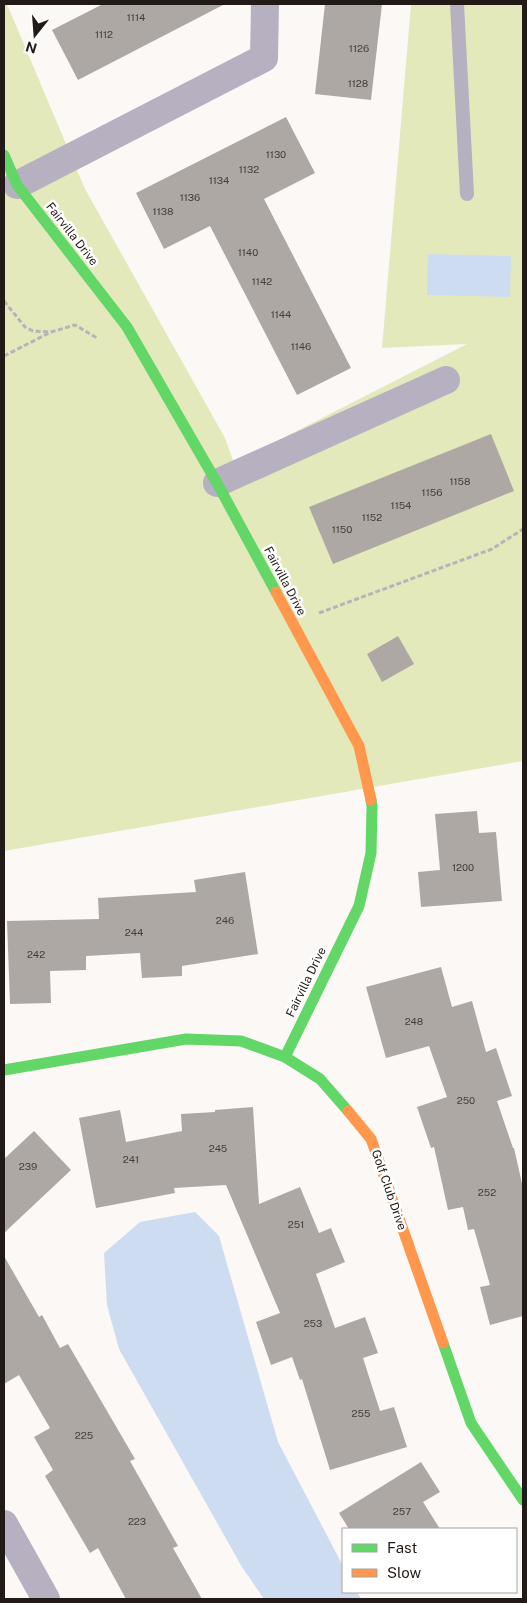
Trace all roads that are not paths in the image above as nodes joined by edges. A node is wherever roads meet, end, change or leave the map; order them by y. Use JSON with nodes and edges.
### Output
{"nodes":[{"id":1,"x":266,"y":4,"type":"edge"},
{"id":2,"x":457,"y":4,"type":"edge"},
{"id":3,"x":4,"y":155,"type":"edge"},
{"id":4,"x":17,"y":185,"type":"junction"},
{"id":5,"x":467,"y":194,"type":"dead end"},
{"id":6,"x":446,"y":380,"type":"dead end"},
{"id":7,"x":217,"y":483,"type":"junction"},
{"id":8,"x":285,"y":1057,"type":"junction"},
{"id":9,"x":4,"y":1070,"type":"edge"},
{"id":10,"x":523,"y":1500,"type":"edge"},
{"id":11,"x":4,"y":1524,"type":"edge"},
{"id":12,"x":46,"y":1599,"type":"edge"}],
"edges":[{"from":1,"to":4,"type":"street"},
{"from":2,"to":5,"type":"lane"},
{"from":3,"to":4,"type":"street","name":"Fairvilla Drive"},
{"from":4,"to":7,"type":"street","name":"Fairvilla Drive"},
{"from":6,"to":7,"type":"street"},
{"from":7,"to":8,"type":"street","name":"Fairvilla Drive"},
{"from":8,"to":9,"type":"street","name":"Golf Club Drive"},
{"from":8,"to":10,"type":"street","name":"Golf Club Drive"},
{"from":11,"to":12,"type":"street"}]}
